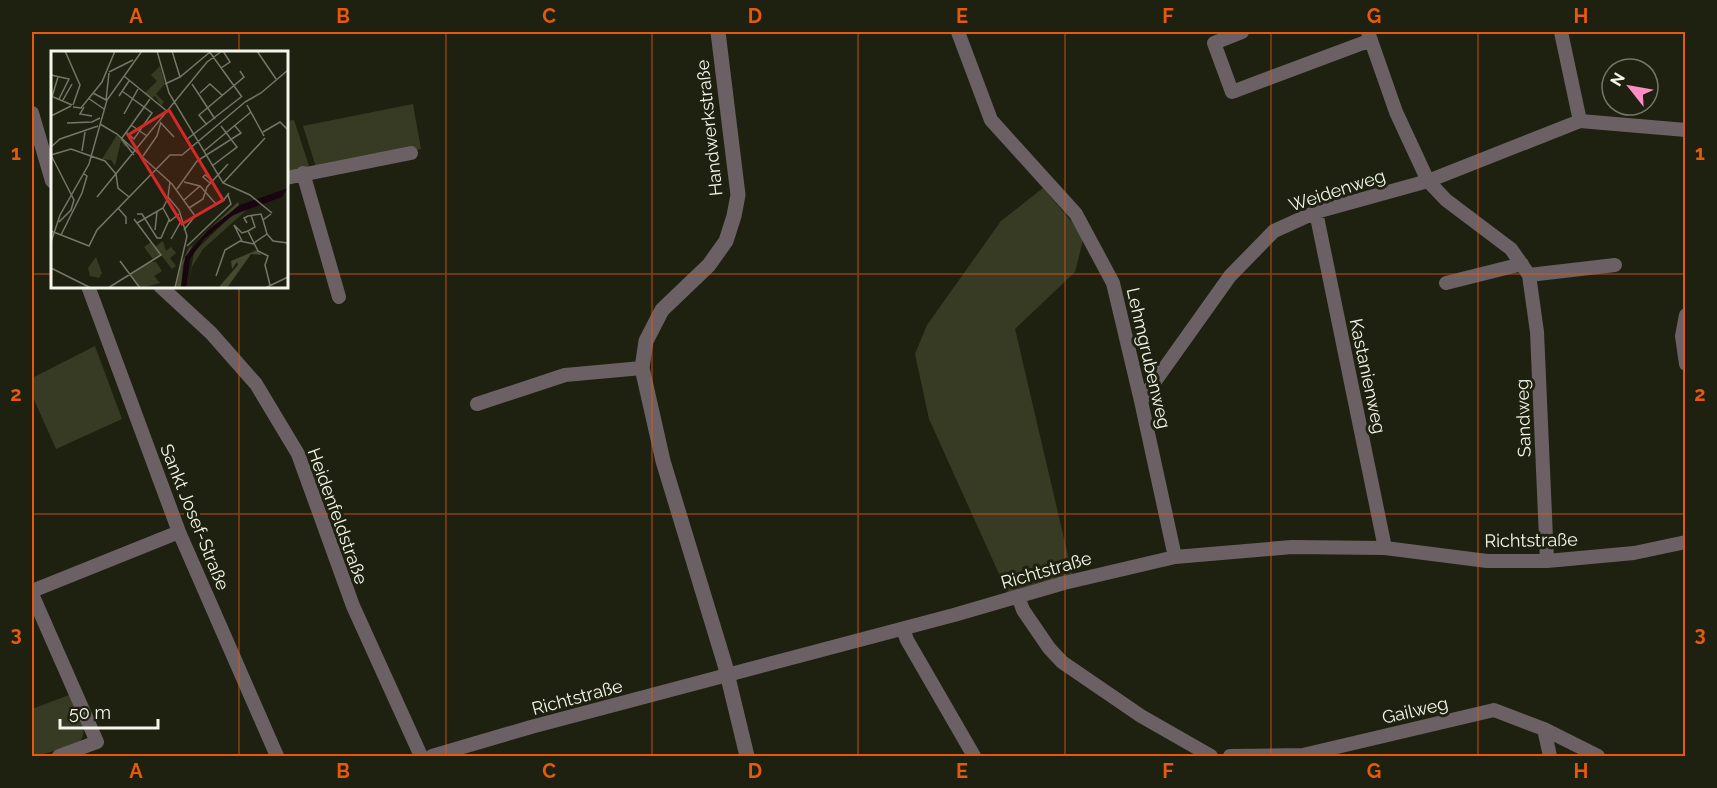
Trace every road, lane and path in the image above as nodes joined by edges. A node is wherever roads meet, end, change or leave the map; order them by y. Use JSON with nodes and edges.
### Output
{"nodes":[{"id":1,"x":718,"y":32,"type":"edge"},
{"id":2,"x":958,"y":32,"type":"edge"},
{"id":3,"x":1242,"y":32,"type":"edge"},
{"id":4,"x":1561,"y":32,"type":"edge"},
{"id":5,"x":1370,"y":36,"type":"edge"},
{"id":6,"x":1212,"y":37,"type":"edge"},
{"id":7,"x":32,"y":113,"type":"edge"},
{"id":8,"x":1580,"y":122,"type":"junction"},
{"id":9,"x":1686,"y":130,"type":"edge"},
{"id":10,"x":411,"y":153,"type":"dead end"},
{"id":11,"x":303,"y":173,"type":"junction"},
{"id":12,"x":288,"y":177,"type":"edge"},
{"id":13,"x":51,"y":178,"type":"edge"},
{"id":14,"x":1428,"y":181,"type":"junction"},
{"id":15,"x":1316,"y":212,"type":"junction"},
{"id":16,"x":1615,"y":265,"type":"dead end"},
{"id":17,"x":1525,"y":269,"type":"junction"},
{"id":18,"x":1446,"y":283,"type":"dead end"},
{"id":19,"x":89,"y":288,"type":"edge"},
{"id":20,"x":162,"y":288,"type":"edge"},
{"id":21,"x":339,"y":297,"type":"dead end"},
{"id":22,"x":1686,"y":315,"type":"edge"},
{"id":23,"x":1686,"y":364,"type":"edge"},
{"id":24,"x":642,"y":368,"type":"junction"},
{"id":25,"x":1141,"y":401,"type":"junction"},
{"id":26,"x":477,"y":404,"type":"dead end"},
{"id":27,"x":179,"y":532,"type":"junction"},
{"id":28,"x":1686,"y":542,"type":"edge"},
{"id":29,"x":1385,"y":548,"type":"junction"},
{"id":30,"x":1174,"y":558,"type":"junction"},
{"id":31,"x":1547,"y":561,"type":"junction"},
{"id":32,"x":32,"y":592,"type":"edge"},
{"id":33,"x":1018,"y":596,"type":"junction"},
{"id":34,"x":903,"y":629,"type":"junction"},
{"id":35,"x":727,"y":676,"type":"junction"},
{"id":36,"x":1544,"y":729,"type":"junction"},
{"id":37,"x":59,"y":756,"type":"edge"},
{"id":38,"x":277,"y":756,"type":"edge"},
{"id":39,"x":421,"y":756,"type":"edge"},
{"id":40,"x":432,"y":756,"type":"edge"},
{"id":41,"x":747,"y":756,"type":"edge"},
{"id":42,"x":974,"y":756,"type":"edge"},
{"id":43,"x":1211,"y":756,"type":"edge"},
{"id":44,"x":1230,"y":756,"type":"edge"},
{"id":45,"x":1550,"y":756,"type":"edge"},
{"id":46,"x":1599,"y":756,"type":"edge"}],
"edges":[{"from":1,"to":24,"type":"street","name":"Handwerkstraße"},
{"from":2,"to":25,"type":"street","name":"Lehmgrubenweg"},
{"from":3,"to":6,"type":"street"},
{"from":4,"to":8,"type":"street"},
{"from":5,"to":6,"type":"street"},
{"from":5,"to":14,"type":"street"},
{"from":7,"to":13,"type":"street"},
{"from":8,"to":9,"type":"street","name":"Weidenweg"},
{"from":8,"to":14,"type":"street","name":"Weidenweg"},
{"from":10,"to":11,"type":"street"},
{"from":11,"to":12,"type":"street"},
{"from":11,"to":21,"type":"street"},
{"from":14,"to":15,"type":"street","name":"Weidenweg"},
{"from":14,"to":17,"type":"street"},
{"from":15,"to":25,"type":"street","name":"Weidenweg"},
{"from":15,"to":29,"type":"street","name":"Kastanienweg"},
{"from":16,"to":17,"type":"street"},
{"from":17,"to":18,"type":"street"},
{"from":17,"to":31,"type":"street","name":"Sandweg"},
{"from":19,"to":27,"type":"street","name":"Sankt Josef-Straße"},
{"from":20,"to":39,"type":"street","name":"Heidenfeldstraße"},
{"from":22,"to":23,"type":"street"},
{"from":24,"to":26,"type":"street"},
{"from":24,"to":35,"type":"street","name":"Handwerkstraße"},
{"from":25,"to":30,"type":"street","name":"Lehmgrubenweg"},
{"from":27,"to":32,"type":"street"},
{"from":27,"to":38,"type":"street","name":"Sankt Josef-Straße"},
{"from":28,"to":31,"type":"street","name":"Richtstraße"},
{"from":29,"to":30,"type":"street","name":"Richtstraße"},
{"from":29,"to":31,"type":"street","name":"Richtstraße"},
{"from":30,"to":33,"type":"street","name":"Richtstraße"},
{"from":32,"to":37,"type":"street"},
{"from":33,"to":34,"type":"street","name":"Richtstraße"},
{"from":33,"to":43,"type":"street"},
{"from":34,"to":35,"type":"street","name":"Richtstraße"},
{"from":34,"to":42,"type":"street"},
{"from":35,"to":40,"type":"street","name":"Richtstraße"},
{"from":35,"to":41,"type":"street","name":"Handwerkstraße"},
{"from":36,"to":44,"type":"street","name":"Gailweg"},
{"from":36,"to":45,"type":"street"},
{"from":36,"to":46,"type":"street","name":"Gailweg"}]}
